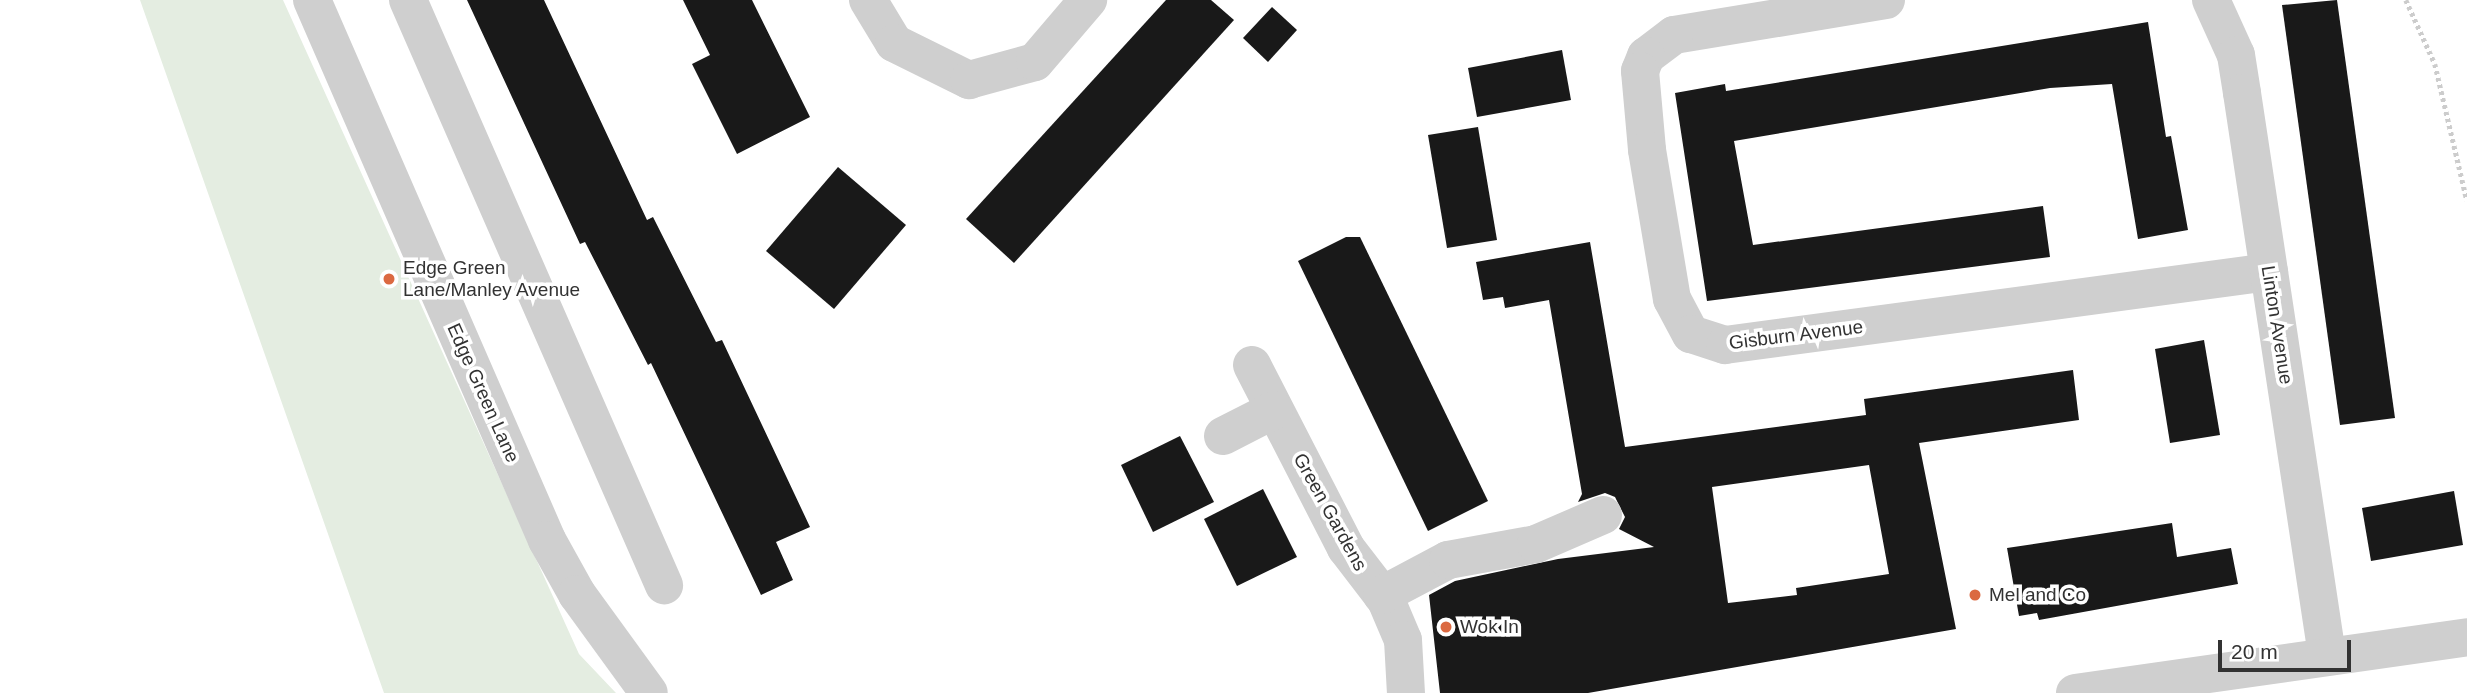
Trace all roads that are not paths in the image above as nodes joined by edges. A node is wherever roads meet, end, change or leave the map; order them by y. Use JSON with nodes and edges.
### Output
{"nodes":[{"id":1,"x":312,"y":0,"type":"edge"},
{"id":2,"x":408,"y":0,"type":"edge"},
{"id":3,"x":868,"y":0,"type":"edge"},
{"id":4,"x":1088,"y":0,"type":"edge"},
{"id":5,"x":1886,"y":0,"type":"edge"},
{"id":6,"x":2211,"y":0,"type":"edge"},
{"id":7,"x":2269,"y":272,"type":"junction"},
{"id":8,"x":1252,"y":365,"type":"dead end"},
{"id":9,"x":1274,"y":410,"type":"junction"},
{"id":10,"x":1223,"y":436,"type":"dead end"},
{"id":11,"x":1603,"y":515,"type":"dead end"},
{"id":12,"x":664,"y":585,"type":"dead end"},
{"id":13,"x":1382,"y":595,"type":"junction"},
{"id":14,"x":2467,"y":637,"type":"edge"},
{"id":15,"x":2327,"y":655,"type":"junction"},
{"id":16,"x":2081,"y":692,"type":"edge"},
{"id":17,"x":649,"y":693,"type":"edge"},
{"id":18,"x":1406,"y":693,"type":"edge"}],
"edges":[{"from":1,"to":17,"type":"street","name":"Edge Green Lane"},
{"from":2,"to":12,"type":"street"},
{"from":3,"to":4,"type":"street"},
{"from":5,"to":7,"type":"street","name":"Gisburn Avenue"},
{"from":6,"to":7,"type":"street","name":"Linton Avenue"},
{"from":7,"to":15,"type":"street","name":"Linton Avenue"},
{"from":8,"to":9,"type":"street","name":"Green Gardens"},
{"from":9,"to":10,"type":"street"},
{"from":9,"to":13,"type":"street","name":"Green Gardens"},
{"from":11,"to":13,"type":"street"},
{"from":13,"to":18,"type":"street","name":"Green Gardens"},
{"from":14,"to":15,"type":"street"},
{"from":15,"to":16,"type":"street"}]}
